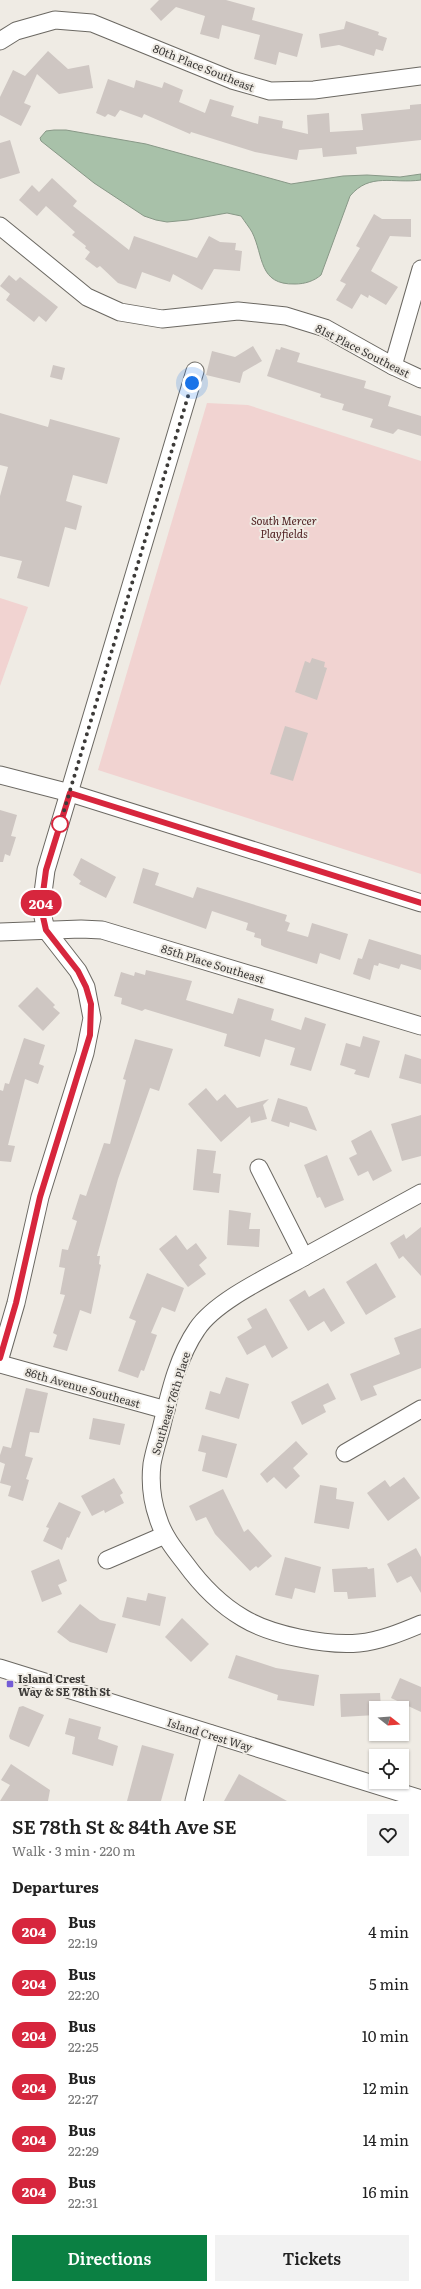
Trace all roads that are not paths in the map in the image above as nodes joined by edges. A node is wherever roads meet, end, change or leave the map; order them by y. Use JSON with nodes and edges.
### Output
{"nodes":[{"id":1,"x":0,"y":41,"type":"edge"},
{"id":2,"x":421,"y":76,"type":"edge"},
{"id":3,"x":0,"y":226,"type":"edge"},
{"id":4,"x":421,"y":269,"type":"edge"},
{"id":5,"x":393,"y":366,"type":"junction"},
{"id":6,"x":195,"y":371,"type":"dead end"},
{"id":7,"x":421,"y":379,"type":"edge"},
{"id":8,"x":0,"y":775,"type":"edge"},
{"id":9,"x":70,"y":793,"type":"junction"},
{"id":10,"x":421,"y":902,"type":"edge"},
{"id":11,"x":46,"y":930,"type":"junction"},
{"id":12,"x":0,"y":932,"type":"edge"},
{"id":13,"x":421,"y":1026,"type":"edge"},
{"id":14,"x":260,"y":1168,"type":"dead end"},
{"id":15,"x":421,"y":1193,"type":"edge"},
{"id":16,"x":304,"y":1257,"type":"junction"},
{"id":17,"x":0,"y":1358,"type":"edge"},
{"id":18,"x":0,"y":1364,"type":"edge"},
{"id":19,"x":421,"y":1409,"type":"edge"},
{"id":20,"x":166,"y":1410,"type":"junction"},
{"id":21,"x":345,"y":1453,"type":"dead end"},
{"id":22,"x":165,"y":1535,"type":"junction"},
{"id":23,"x":108,"y":1560,"type":"dead end"},
{"id":24,"x":421,"y":1624,"type":"edge"},
{"id":25,"x":8,"y":1670,"type":"edge"},
{"id":26,"x":0,"y":1682,"type":"edge"},
{"id":27,"x":211,"y":1734,"type":"junction"},
{"id":28,"x":421,"y":1799,"type":"edge"},
{"id":29,"x":194,"y":1801,"type":"edge"}],
"edges":[{"from":1,"to":2,"type":"street","name":"80th Place Southeast"},
{"from":3,"to":5,"type":"street","name":"81st Place Southeast"},
{"from":4,"to":5,"type":"street"},
{"from":5,"to":7,"type":"street","name":"81st Place Southeast"},
{"from":6,"to":9,"type":"street"},
{"from":8,"to":9,"type":"street"},
{"from":9,"to":10,"type":"street"},
{"from":9,"to":11,"type":"street"},
{"from":11,"to":12,"type":"street","name":"85th Place Southeast"},
{"from":11,"to":13,"type":"street","name":"85th Place Southeast"},
{"from":11,"to":17,"type":"street"},
{"from":14,"to":16,"type":"street"},
{"from":15,"to":16,"type":"street","name":"Southeast 76th Place"},
{"from":16,"to":20,"type":"street","name":"Southeast 76th Place"},
{"from":18,"to":20,"type":"street","name":"86th Avenue Southeast"},
{"from":19,"to":21,"type":"street"},
{"from":20,"to":22,"type":"street","name":"Southeast 76th Place"},
{"from":22,"to":23,"type":"street"},
{"from":22,"to":24,"type":"street"},
{"from":25,"to":26,"type":"street"},
{"from":25,"to":27,"type":"street","name":"Island Crest Way"},
{"from":27,"to":28,"type":"street","name":"Island Crest Way"},
{"from":27,"to":29,"type":"street"}]}
